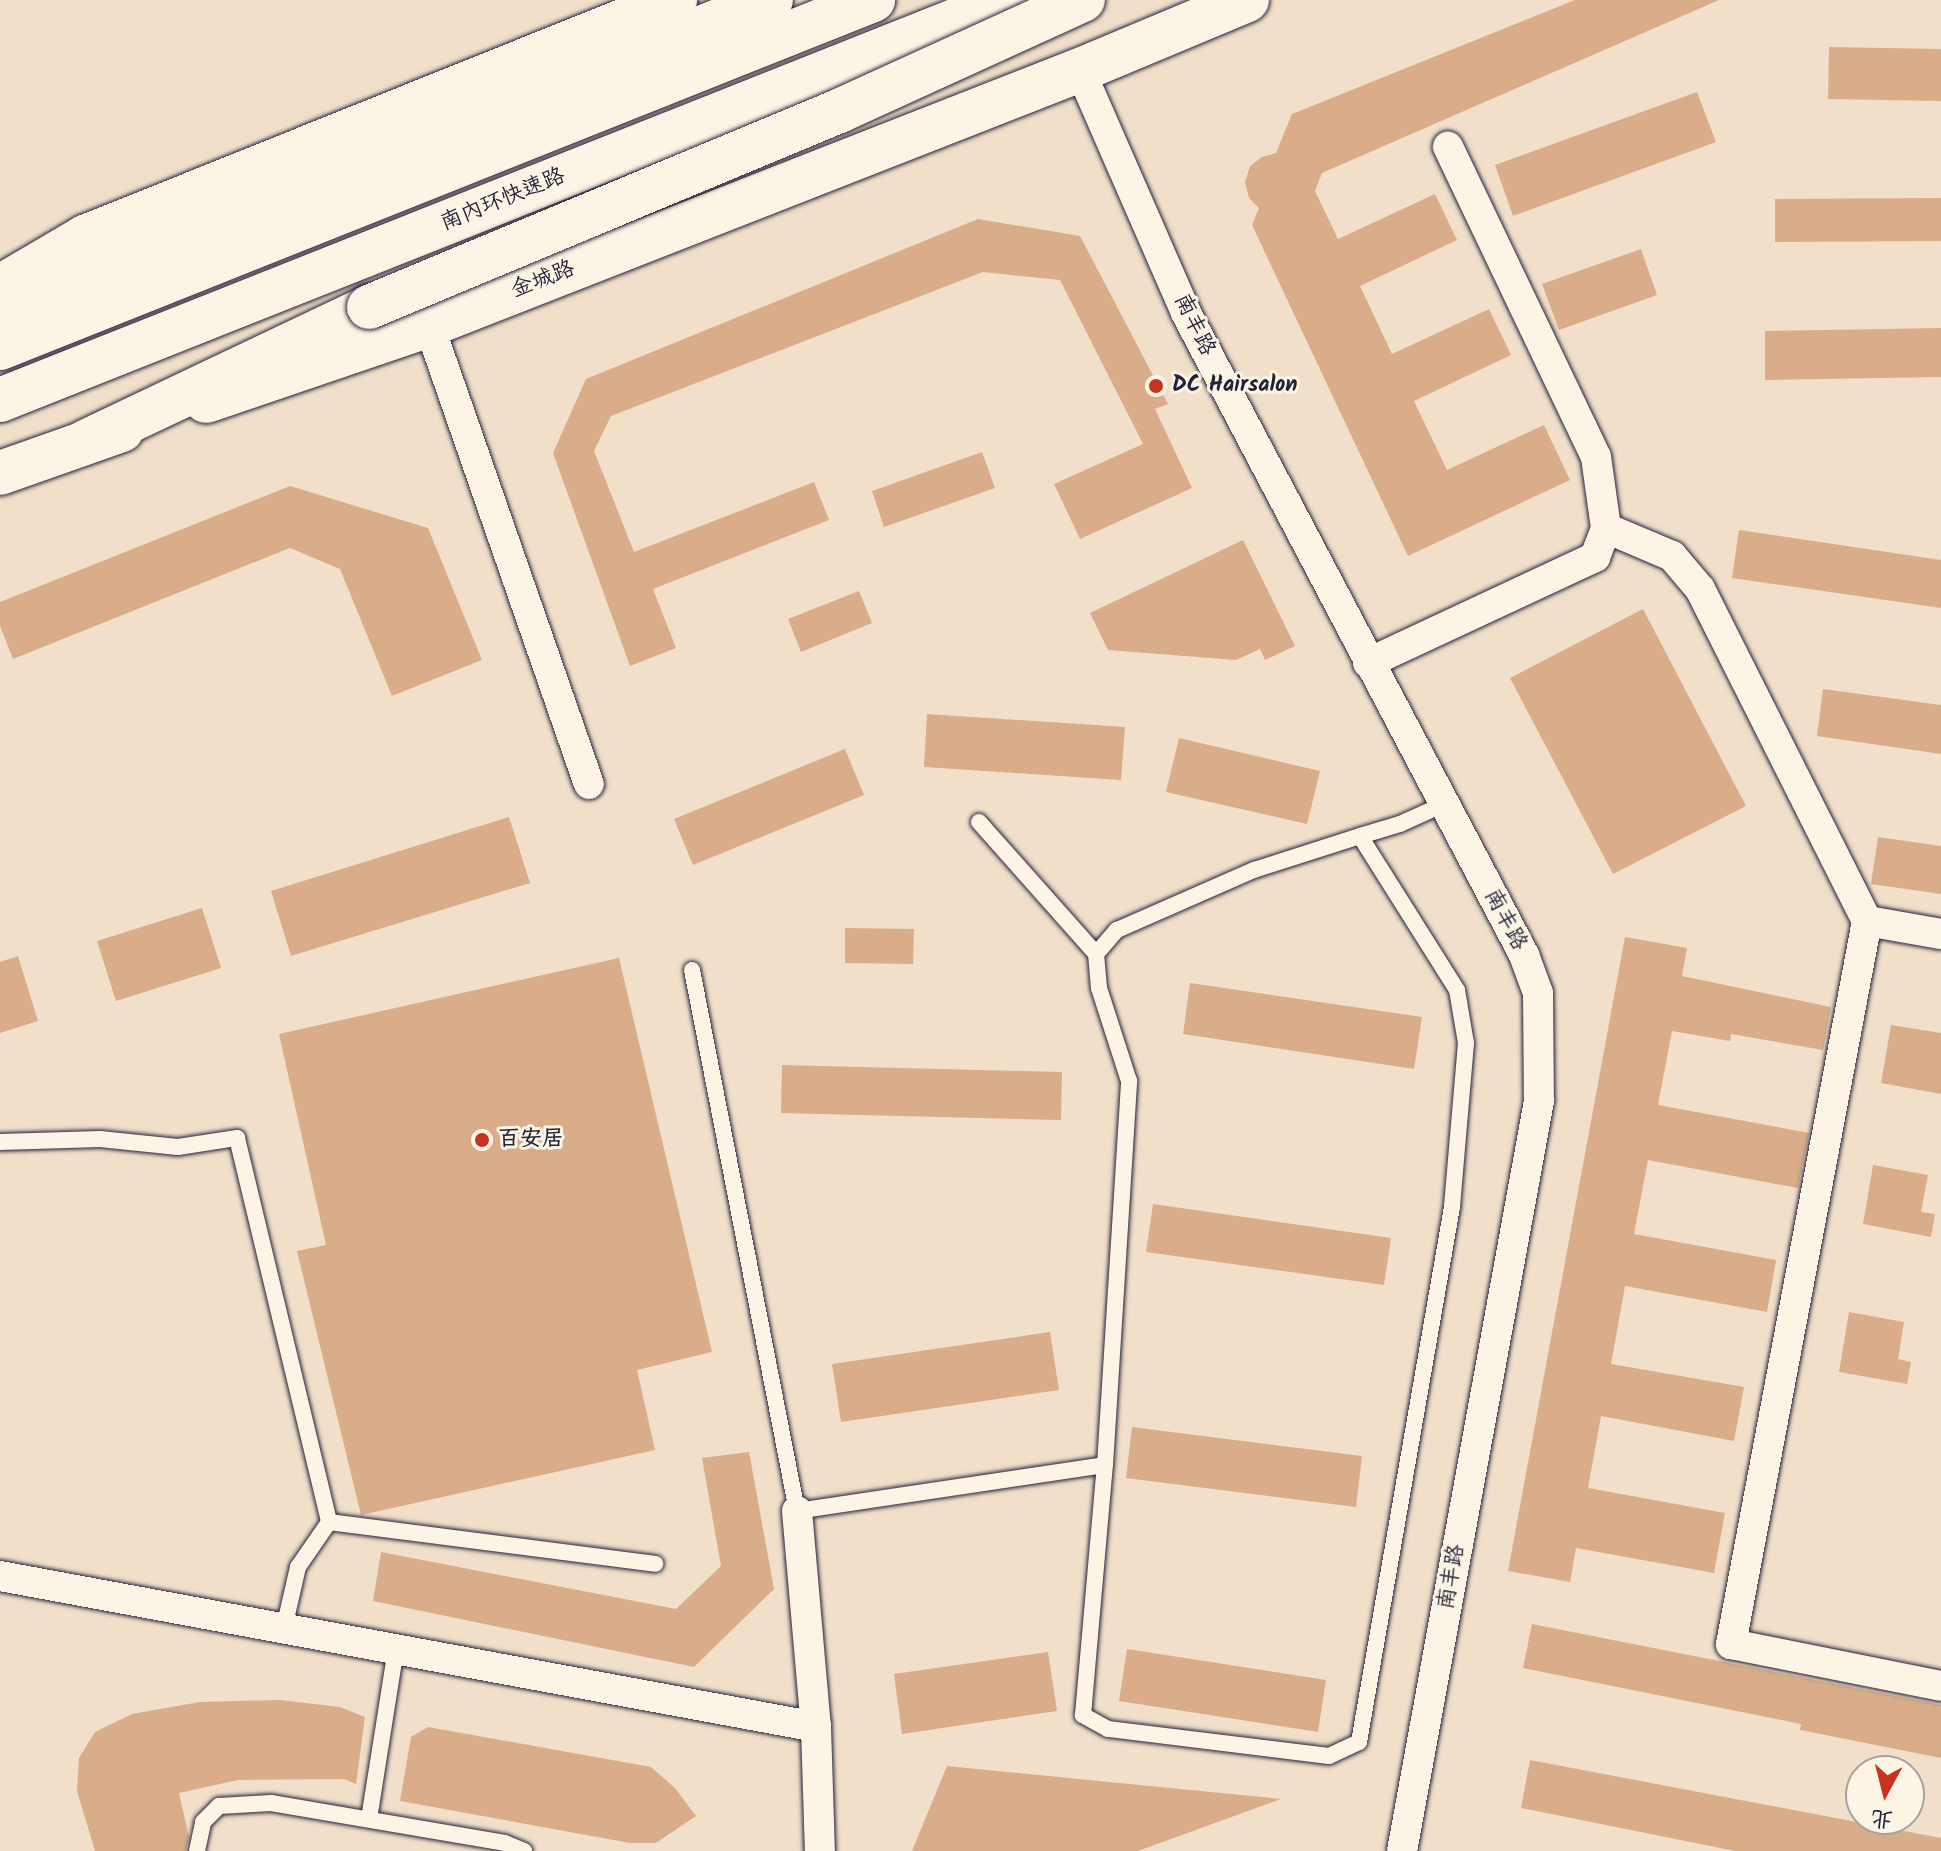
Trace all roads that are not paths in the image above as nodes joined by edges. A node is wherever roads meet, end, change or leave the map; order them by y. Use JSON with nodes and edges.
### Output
{"nodes":[{"id":1,"x":675,"y":0,"type":"edge"},
{"id":2,"x":771,"y":0,"type":"edge"},
{"id":3,"x":873,"y":0,"type":"edge"},
{"id":4,"x":1007,"y":0,"type":"edge"},
{"id":5,"x":1083,"y":0,"type":"edge"},
{"id":6,"x":1247,"y":0,"type":"edge"},
{"id":7,"x":1080,"y":70,"type":"junction"},
{"id":8,"x":1448,"y":147,"type":"dead end"},
{"id":9,"x":0,"y":287,"type":"edge"},
{"id":10,"x":0,"y":305,"type":"edge"},
{"id":11,"x":429,"y":325,"type":"junction"},
{"id":12,"x":0,"y":348,"type":"edge"},
{"id":13,"x":0,"y":400,"type":"edge"},
{"id":14,"x":85,"y":442,"type":"junction"},
{"id":15,"x":0,"y":473,"type":"edge"},
{"id":16,"x":1606,"y":528,"type":"junction"},
{"id":17,"x":1368,"y":663,"type":"junction"},
{"id":18,"x":589,"y":784,"type":"dead end"},
{"id":19,"x":1442,"y":805,"type":"junction"},
{"id":20,"x":979,"y":822,"type":"dead end"},
{"id":21,"x":1360,"y":836,"type":"junction"},
{"id":22,"x":1867,"y":921,"type":"junction"},
{"id":23,"x":1941,"y":934,"type":"edge"},
{"id":24,"x":1096,"y":954,"type":"junction"},
{"id":25,"x":692,"y":970,"type":"dead end"},
{"id":26,"x":0,"y":1142,"type":"edge"},
{"id":27,"x":1105,"y":1465,"type":"junction"},
{"id":28,"x":797,"y":1511,"type":"junction"},
{"id":29,"x":329,"y":1522,"type":"junction"},
{"id":30,"x":655,"y":1564,"type":"dead end"},
{"id":31,"x":0,"y":1576,"type":"edge"},
{"id":32,"x":284,"y":1628,"type":"junction"},
{"id":33,"x":396,"y":1649,"type":"junction"},
{"id":34,"x":1941,"y":1686,"type":"edge"},
{"id":35,"x":816,"y":1727,"type":"junction"},
{"id":36,"x":369,"y":1819,"type":"junction"},
{"id":37,"x":197,"y":1851,"type":"edge"},
{"id":38,"x":524,"y":1851,"type":"edge"},
{"id":39,"x":820,"y":1851,"type":"edge"},
{"id":40,"x":1402,"y":1851,"type":"edge"}],
"edges":[{"from":1,"to":9,"type":"main road"},
{"from":2,"to":10,"type":"main road"},
{"from":3,"to":12,"type":"main road"},
{"from":4,"to":13,"type":"main road","name":"南内环快速路"},
{"from":5,"to":14,"type":"main road","bridge":true},
{"from":6,"to":7,"type":"main road","name":"金城路"},
{"from":7,"to":11,"type":"main road","name":"金城路"},
{"from":7,"to":17,"type":"street","name":"南丰路"},
{"from":8,"to":16,"type":"street"},
{"from":11,"to":14,"type":"main road","name":"金城路"},
{"from":11,"to":18,"type":"street"},
{"from":14,"to":15,"type":"main road","name":"金城路"},
{"from":16,"to":17,"type":"street"},
{"from":16,"to":22,"type":"street"},
{"from":17,"to":19,"type":"street","name":"南丰路"},
{"from":19,"to":21,"type":"lane"},
{"from":19,"to":40,"type":"street","name":"南丰路"},
{"from":20,"to":24,"type":"lane"},
{"from":21,"to":24,"type":"lane"},
{"from":21,"to":27,"type":"lane"},
{"from":22,"to":23,"type":"street"},
{"from":22,"to":34,"type":"street"},
{"from":24,"to":27,"type":"lane"},
{"from":25,"to":28,"type":"lane"},
{"from":26,"to":29,"type":"lane"},
{"from":27,"to":28,"type":"lane"},
{"from":28,"to":35,"type":"street"},
{"from":29,"to":30,"type":"lane"},
{"from":29,"to":32,"type":"lane"},
{"from":31,"to":32,"type":"street"},
{"from":32,"to":33,"type":"street"},
{"from":33,"to":35,"type":"street"},
{"from":33,"to":36,"type":"lane"},
{"from":35,"to":39,"type":"street"},
{"from":36,"to":37,"type":"lane"},
{"from":36,"to":38,"type":"lane"}]}
